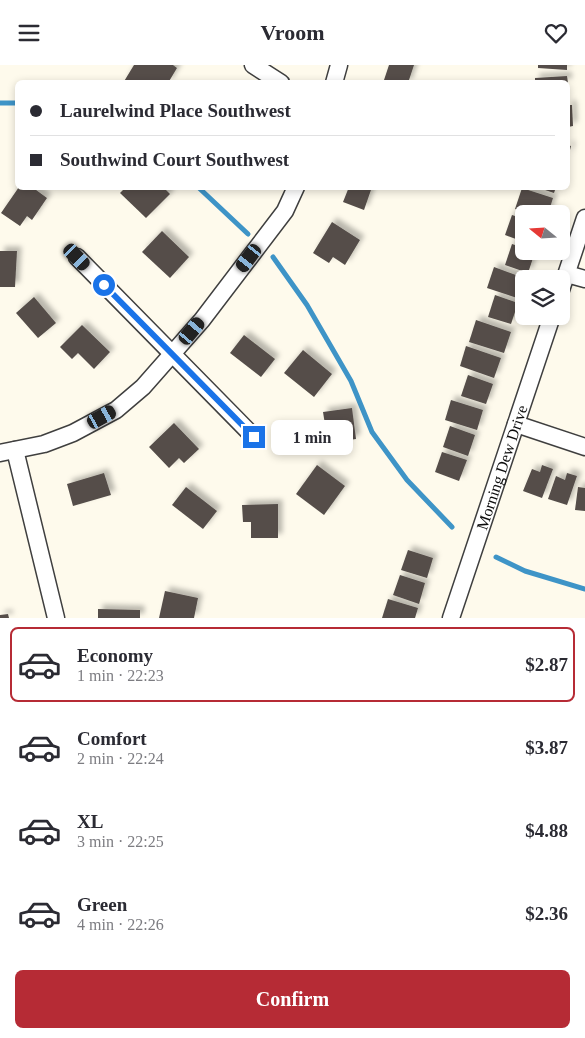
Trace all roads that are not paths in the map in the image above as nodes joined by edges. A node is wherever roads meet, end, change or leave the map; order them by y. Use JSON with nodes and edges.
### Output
{"nodes":[{"id":1,"x":252,"y":65,"type":"edge"},
{"id":2,"x":339,"y":65,"type":"edge"},
{"id":3,"x":276,"y":80,"type":"edge"},
{"id":4,"x":335,"y":80,"type":"edge"},
{"id":5,"x":295,"y":190,"type":"edge"},
{"id":6,"x":585,"y":217,"type":"edge"},
{"id":7,"x":77,"y":257,"type":"dead end"},
{"id":8,"x":568,"y":270,"type":"edge"},
{"id":9,"x":570,"y":275,"type":"edge"},
{"id":10,"x":585,"y":279,"type":"edge"},
{"id":11,"x":549,"y":325,"type":"edge"},
{"id":12,"x":172,"y":355,"type":"junction"},
{"id":13,"x":516,"y":424,"type":"junction"},
{"id":14,"x":254,"y":437,"type":"dead end"},
{"id":15,"x":585,"y":447,"type":"edge"},
{"id":16,"x":8,"y":452,"type":"edge"},
{"id":17,"x":56,"y":618,"type":"edge"},
{"id":18,"x":451,"y":618,"type":"edge"}],
"edges":[{"from":1,"to":3,"type":"street"},
{"from":2,"to":4,"type":"street"},
{"from":5,"to":12,"type":"street"},
{"from":6,"to":8,"type":"street"},
{"from":7,"to":12,"type":"street"},
{"from":9,"to":10,"type":"street"},
{"from":11,"to":13,"type":"street","name":"Morning Dew Drive"},
{"from":12,"to":14,"type":"street"},
{"from":12,"to":16,"type":"street"},
{"from":13,"to":15,"type":"street"},
{"from":13,"to":18,"type":"street","name":"Morning Dew Drive"},
{"from":16,"to":17,"type":"street"}]}
